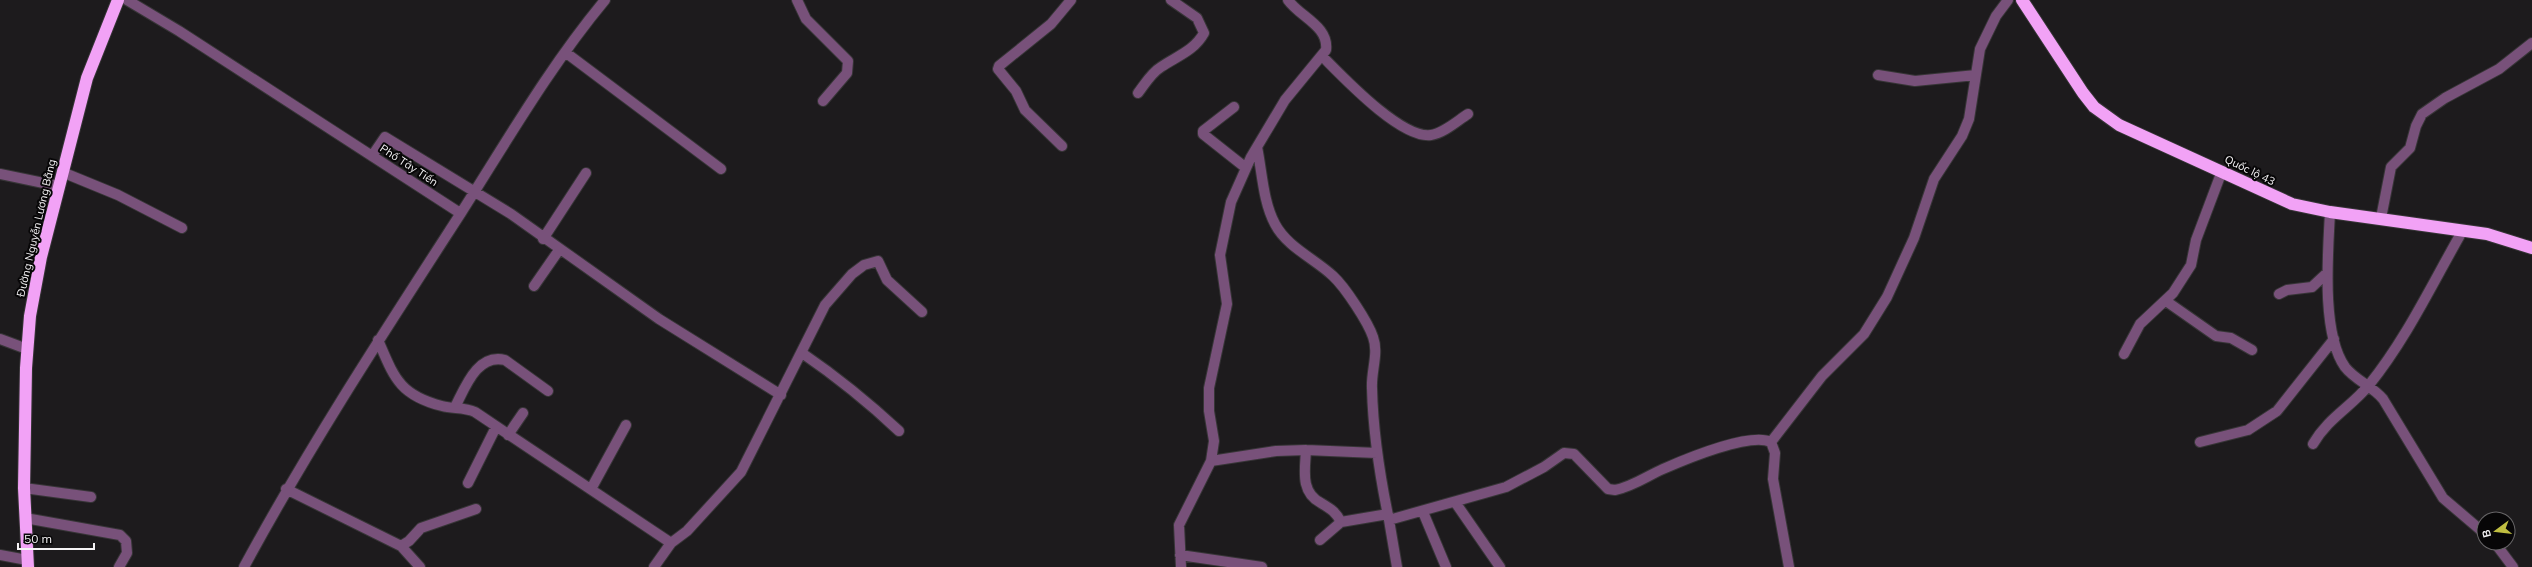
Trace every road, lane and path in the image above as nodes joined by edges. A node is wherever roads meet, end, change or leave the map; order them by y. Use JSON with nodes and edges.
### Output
{"nodes":[{"id":1,"x":118,"y":0,"type":"edge"},
{"id":2,"x":127,"y":0,"type":"edge"},
{"id":3,"x":605,"y":0,"type":"edge"},
{"id":4,"x":797,"y":0,"type":"edge"},
{"id":5,"x":1071,"y":0,"type":"edge"},
{"id":6,"x":1171,"y":0,"type":"edge"},
{"id":7,"x":1288,"y":0,"type":"edge"},
{"id":8,"x":2008,"y":0,"type":"edge"},
{"id":9,"x":2022,"y":0,"type":"edge"},
{"id":10,"x":2532,"y":44,"type":"edge"},
{"id":11,"x":565,"y":52,"type":"junction"},
{"id":12,"x":1322,"y":56,"type":"junction"},
{"id":13,"x":1878,"y":75,"type":"dead end"},
{"id":14,"x":1976,"y":75,"type":"junction"},
{"id":15,"x":1138,"y":93,"type":"dead end"},
{"id":16,"x":823,"y":101,"type":"dead end"},
{"id":17,"x":1234,"y":107,"type":"dead end"},
{"id":18,"x":1468,"y":114,"type":"dead end"},
{"id":19,"x":1062,"y":146,"type":"dead end"},
{"id":20,"x":1257,"y":148,"type":"junction"},
{"id":21,"x":372,"y":156,"type":"junction"},
{"id":22,"x":1246,"y":168,"type":"junction"},
{"id":23,"x":721,"y":169,"type":"dead end"},
{"id":24,"x":2222,"y":171,"type":"junction"},
{"id":25,"x":62,"y":172,"type":"junction"},
{"id":26,"x":586,"y":173,"type":"dead end"},
{"id":27,"x":0,"y":174,"type":"edge"},
{"id":28,"x":58,"y":186,"type":"junction"},
{"id":29,"x":475,"y":191,"type":"junction"},
{"id":30,"x":2330,"y":212,"type":"junction"},
{"id":31,"x":460,"y":213,"type":"junction"},
{"id":32,"x":2380,"y":218,"type":"junction"},
{"id":33,"x":182,"y":228,"type":"dead end"},
{"id":34,"x":2463,"y":230,"type":"junction"},
{"id":35,"x":543,"y":239,"type":"junction"},
{"id":36,"x":2532,"y":248,"type":"edge"},
{"id":37,"x":559,"y":250,"type":"junction"},
{"id":38,"x":2327,"y":273,"type":"junction"},
{"id":39,"x":534,"y":286,"type":"dead end"},
{"id":40,"x":2279,"y":294,"type":"dead end"},
{"id":41,"x":2166,"y":301,"type":"junction"},
{"id":42,"x":922,"y":312,"type":"dead end"},
{"id":43,"x":0,"y":339,"type":"edge"},
{"id":44,"x":2334,"y":339,"type":"junction"},
{"id":45,"x":378,"y":340,"type":"junction"},
{"id":46,"x":28,"y":349,"type":"junction"},
{"id":47,"x":2252,"y":350,"type":"dead end"},
{"id":48,"x":802,"y":353,"type":"junction"},
{"id":49,"x":2124,"y":354,"type":"dead end"},
{"id":50,"x":2368,"y":386,"type":"junction"},
{"id":51,"x":548,"y":391,"type":"dead end"},
{"id":52,"x":781,"y":396,"type":"junction"},
{"id":53,"x":455,"y":407,"type":"junction"},
{"id":54,"x":522,"y":413,"type":"dead end"},
{"id":55,"x":626,"y":425,"type":"dead end"},
{"id":56,"x":496,"y":427,"type":"junction"},
{"id":57,"x":899,"y":431,"type":"dead end"},
{"id":58,"x":508,"y":435,"type":"junction"},
{"id":59,"x":1772,"y":442,"type":"junction"},
{"id":60,"x":2200,"y":442,"type":"dead end"},
{"id":61,"x":2313,"y":444,"type":"dead end"},
{"id":62,"x":1306,"y":450,"type":"junction"},
{"id":63,"x":1377,"y":453,"type":"junction"},
{"id":64,"x":1211,"y":462,"type":"junction"},
{"id":65,"x":468,"y":483,"type":"dead end"},
{"id":66,"x":24,"y":488,"type":"junction"},
{"id":67,"x":286,"y":489,"type":"junction"},
{"id":68,"x":591,"y":489,"type":"junction"},
{"id":69,"x":91,"y":497,"type":"dead end"},
{"id":70,"x":1455,"y":502,"type":"junction"},
{"id":71,"x":476,"y":508,"type":"dead end"},
{"id":72,"x":1423,"y":512,"type":"junction"},
{"id":73,"x":1388,"y":517,"type":"junction"},
{"id":74,"x":25,"y":518,"type":"junction"},
{"id":75,"x":1341,"y":522,"type":"junction"},
{"id":76,"x":2476,"y":526,"type":"edge"},
{"id":77,"x":1320,"y":540,"type":"dead end"},
{"id":78,"x":671,"y":543,"type":"junction"},
{"id":79,"x":400,"y":546,"type":"junction"},
{"id":80,"x":2501,"y":551,"type":"edge"},
{"id":81,"x":1180,"y":555,"type":"junction"},
{"id":82,"x":0,"y":556,"type":"edge"},
{"id":83,"x":27,"y":564,"type":"edge"},
{"id":84,"x":120,"y":567,"type":"edge"},
{"id":85,"x":244,"y":567,"type":"edge"},
{"id":86,"x":420,"y":567,"type":"edge"},
{"id":87,"x":654,"y":567,"type":"edge"},
{"id":88,"x":1181,"y":567,"type":"edge"},
{"id":89,"x":1262,"y":567,"type":"edge"},
{"id":90,"x":1397,"y":567,"type":"edge"},
{"id":91,"x":1446,"y":567,"type":"edge"},
{"id":92,"x":1500,"y":567,"type":"edge"},
{"id":93,"x":1789,"y":567,"type":"edge"},
{"id":94,"x":2513,"y":567,"type":"edge"}],
"edges":[{"from":1,"to":25,"type":"highway","name":"Đường Nguyễn Lương Bằng"},
{"from":2,"to":21,"type":"street","name":"Phố Tây Tiến"},
{"from":3,"to":11,"type":"street"},
{"from":4,"to":16,"type":"street"},
{"from":5,"to":19,"type":"street"},
{"from":6,"to":15,"type":"street"},
{"from":7,"to":12,"type":"street"},
{"from":8,"to":14,"type":"street"},
{"from":9,"to":24,"type":"highway","name":"Quốc lộ 43"},
{"from":10,"to":32,"type":"street"},
{"from":11,"to":23,"type":"street"},
{"from":11,"to":29,"type":"street"},
{"from":12,"to":18,"type":"street"},
{"from":12,"to":20,"type":"street"},
{"from":13,"to":14,"type":"street"},
{"from":14,"to":59,"type":"street"},
{"from":17,"to":22,"type":"street"},
{"from":20,"to":22,"type":"street"},
{"from":20,"to":63,"type":"street"},
{"from":21,"to":29,"type":"street"},
{"from":21,"to":31,"type":"street","name":"Phố Tây Tiến"},
{"from":22,"to":64,"type":"street"},
{"from":24,"to":30,"type":"highway","name":"Quốc lộ 43"},
{"from":24,"to":41,"type":"street"},
{"from":25,"to":28,"type":"highway","name":"Đường Nguyễn Lương Bằng"},
{"from":25,"to":33,"type":"street"},
{"from":26,"to":35,"type":"street"},
{"from":27,"to":28,"type":"street"},
{"from":28,"to":46,"type":"highway","name":"Đường Nguyễn Lương Bằng"},
{"from":29,"to":31,"type":"street"},
{"from":29,"to":35,"type":"street"},
{"from":30,"to":32,"type":"highway","name":"Quốc lộ 43"},
{"from":30,"to":38,"type":"street"},
{"from":31,"to":45,"type":"street"},
{"from":32,"to":34,"type":"highway","name":"Quốc lộ 43"},
{"from":34,"to":36,"type":"highway","name":"Quốc lộ 43"},
{"from":34,"to":50,"type":"street"},
{"from":35,"to":37,"type":"street"},
{"from":37,"to":39,"type":"street"},
{"from":37,"to":52,"type":"street"},
{"from":38,"to":40,"type":"street"},
{"from":38,"to":44,"type":"street"},
{"from":41,"to":47,"type":"street"},
{"from":41,"to":49,"type":"street"},
{"from":42,"to":48,"type":"street"},
{"from":43,"to":46,"type":"street"},
{"from":44,"to":50,"type":"street"},
{"from":44,"to":60,"type":"street"},
{"from":45,"to":53,"type":"street"},
{"from":45,"to":67,"type":"street"},
{"from":46,"to":66,"type":"highway","name":"Đường Nguyễn Lương Bằng"},
{"from":48,"to":52,"type":"street"},
{"from":48,"to":57,"type":"street"},
{"from":50,"to":61,"type":"street"},
{"from":50,"to":76,"type":"street"},
{"from":51,"to":53,"type":"street"},
{"from":52,"to":78,"type":"street"},
{"from":53,"to":56,"type":"street"},
{"from":54,"to":58,"type":"street"},
{"from":55,"to":68,"type":"street"},
{"from":56,"to":58,"type":"street"},
{"from":56,"to":65,"type":"street"},
{"from":58,"to":68,"type":"street"},
{"from":59,"to":70,"type":"street"},
{"from":59,"to":93,"type":"street"},
{"from":62,"to":63,"type":"street"},
{"from":62,"to":64,"type":"street"},
{"from":62,"to":75,"type":"street"},
{"from":63,"to":73,"type":"street"},
{"from":64,"to":81,"type":"street"},
{"from":66,"to":69,"type":"street"},
{"from":66,"to":74,"type":"highway","name":"Đường Nguyễn Lương Bằng"},
{"from":67,"to":79,"type":"street"},
{"from":67,"to":85,"type":"street"},
{"from":68,"to":78,"type":"street"},
{"from":70,"to":72,"type":"street"},
{"from":70,"to":92,"type":"street"},
{"from":71,"to":79,"type":"street"},
{"from":72,"to":73,"type":"street"},
{"from":72,"to":91,"type":"street"},
{"from":73,"to":75,"type":"street"},
{"from":73,"to":90,"type":"street"},
{"from":74,"to":83,"type":"highway","name":"Đường Nguyễn Lương Bằng"},
{"from":74,"to":84,"type":"street"},
{"from":75,"to":77,"type":"street"},
{"from":78,"to":87,"type":"street"},
{"from":79,"to":86,"type":"street"},
{"from":80,"to":94,"type":"street"},
{"from":81,"to":88,"type":"street"},
{"from":81,"to":89,"type":"street"},
{"from":82,"to":83,"type":"street"}]}
